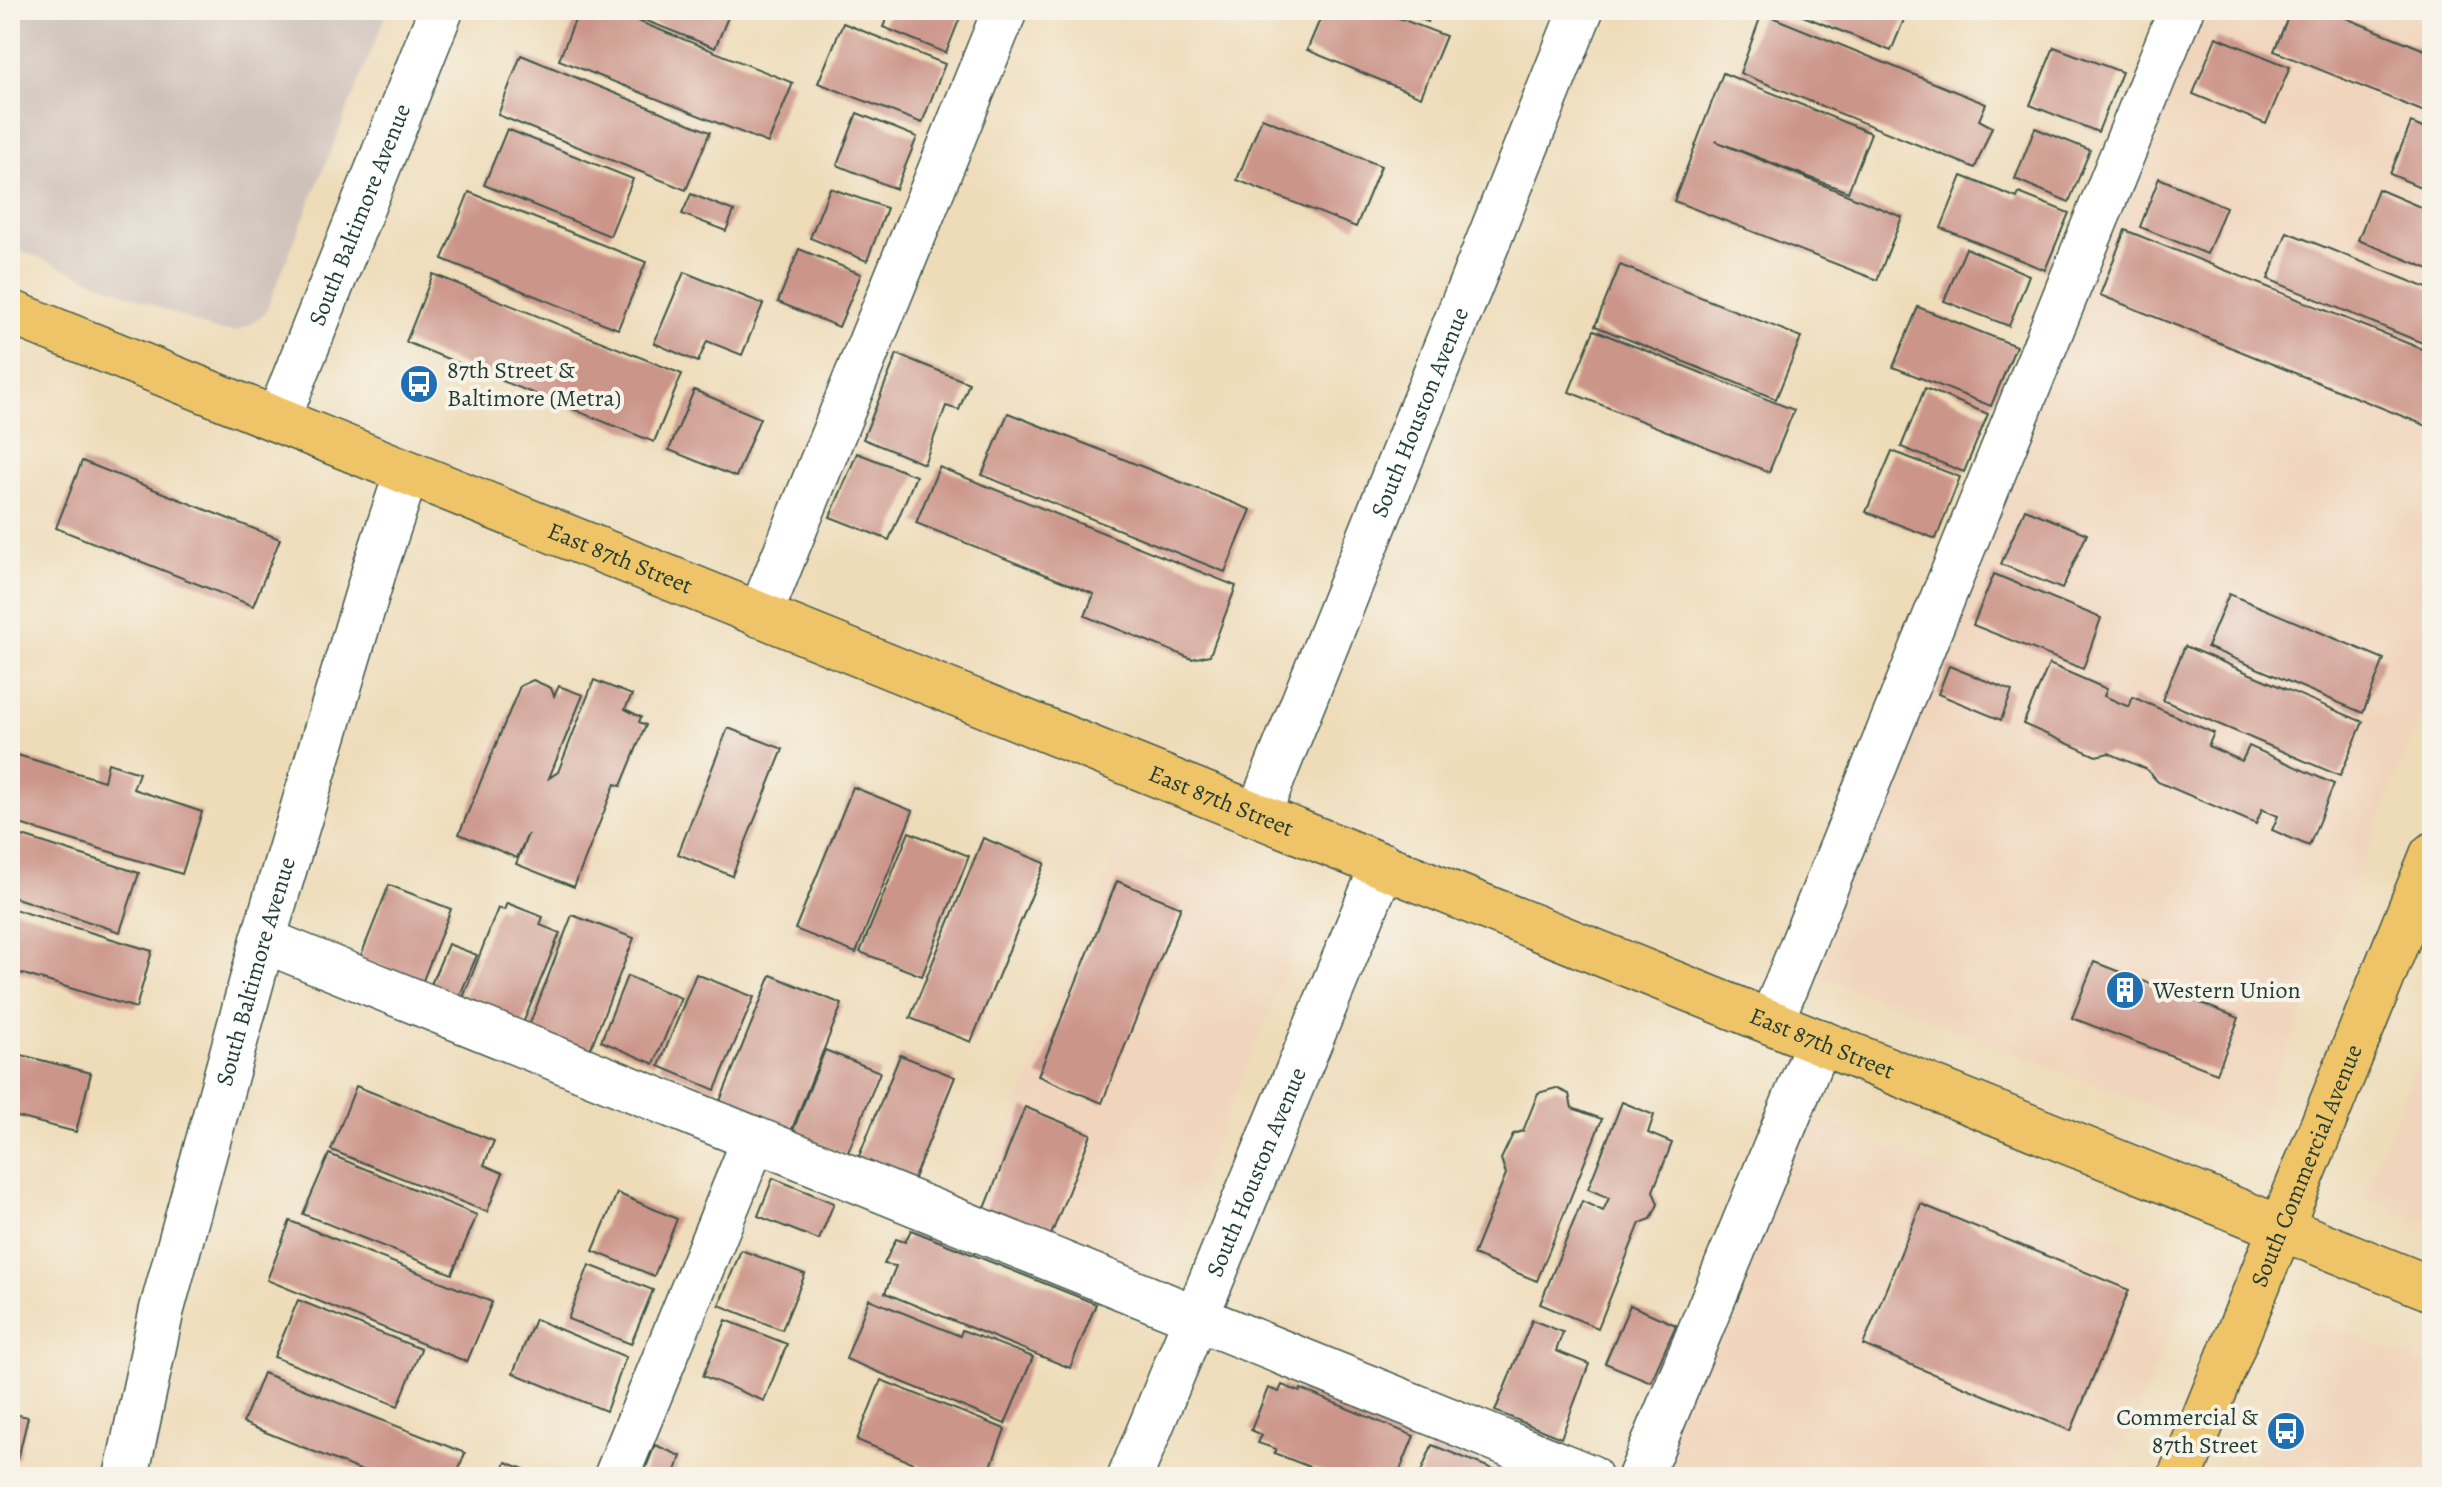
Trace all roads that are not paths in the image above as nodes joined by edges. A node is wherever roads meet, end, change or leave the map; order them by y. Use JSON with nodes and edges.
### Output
{"nodes":[{"id":1,"x":441,"y":10,"type":"edge"},
{"id":2,"x":1005,"y":10,"type":"edge"},
{"id":3,"x":1581,"y":10,"type":"edge"},
{"id":4,"x":2181,"y":10,"type":"edge"},
{"id":5,"x":10,"y":312,"type":"edge"},
{"id":6,"x":278,"y":419,"type":"junction"},
{"id":7,"x":407,"y":472,"type":"junction"},
{"id":8,"x":760,"y":615,"type":"junction"},
{"id":9,"x":1258,"y":815,"type":"junction"},
{"id":10,"x":2432,"y":855,"type":"edge"},
{"id":11,"x":1383,"y":865,"type":"junction"},
{"id":12,"x":263,"y":940,"type":"junction"},
{"id":13,"x":1771,"y":1022,"type":"junction"},
{"id":14,"x":1819,"y":1041,"type":"junction"},
{"id":15,"x":754,"y":1140,"type":"junction"},
{"id":16,"x":2282,"y":1229,"type":"junction"},
{"id":17,"x":2432,"y":1289,"type":"edge"},
{"id":18,"x":1196,"y":1318,"type":"junction"},
{"id":19,"x":126,"y":1477,"type":"edge"},
{"id":20,"x":616,"y":1477,"type":"edge"},
{"id":21,"x":1130,"y":1477,"type":"edge"},
{"id":22,"x":1590,"y":1477,"type":"edge"},
{"id":23,"x":1640,"y":1477,"type":"edge"},
{"id":24,"x":2180,"y":1477,"type":"edge"}],
"edges":[{"from":1,"to":6,"type":"street","name":"South Baltimore Avenue"},
{"from":2,"to":8,"type":"street"},
{"from":3,"to":9,"type":"street","name":"South Houston Avenue"},
{"from":4,"to":13,"type":"street"},
{"from":5,"to":6,"type":"main road","name":"East 87th Street"},
{"from":6,"to":7,"type":"main road","name":"East 87th Street"},
{"from":7,"to":8,"type":"main road","name":"East 87th Street"},
{"from":7,"to":12,"type":"street","name":"South Baltimore Avenue"},
{"from":8,"to":9,"type":"main road","name":"East 87th Street"},
{"from":9,"to":11,"type":"main road","name":"East 87th Street"},
{"from":10,"to":16,"type":"main road","name":"South Commercial Avenue"},
{"from":11,"to":13,"type":"main road","name":"East 87th Street"},
{"from":11,"to":18,"type":"street","name":"South Houston Avenue"},
{"from":12,"to":15,"type":"street"},
{"from":12,"to":19,"type":"street","name":"South Baltimore Avenue"},
{"from":13,"to":14,"type":"main road","name":"East 87th Street"},
{"from":14,"to":16,"type":"main road","name":"East 87th Street"},
{"from":14,"to":23,"type":"street"},
{"from":15,"to":18,"type":"street"},
{"from":15,"to":20,"type":"street"},
{"from":16,"to":17,"type":"main road","name":"East 87th Street"},
{"from":16,"to":24,"type":"main road","name":"South Commercial Avenue"},
{"from":18,"to":21,"type":"street","name":"South Houston Avenue"},
{"from":18,"to":22,"type":"street"}]}
